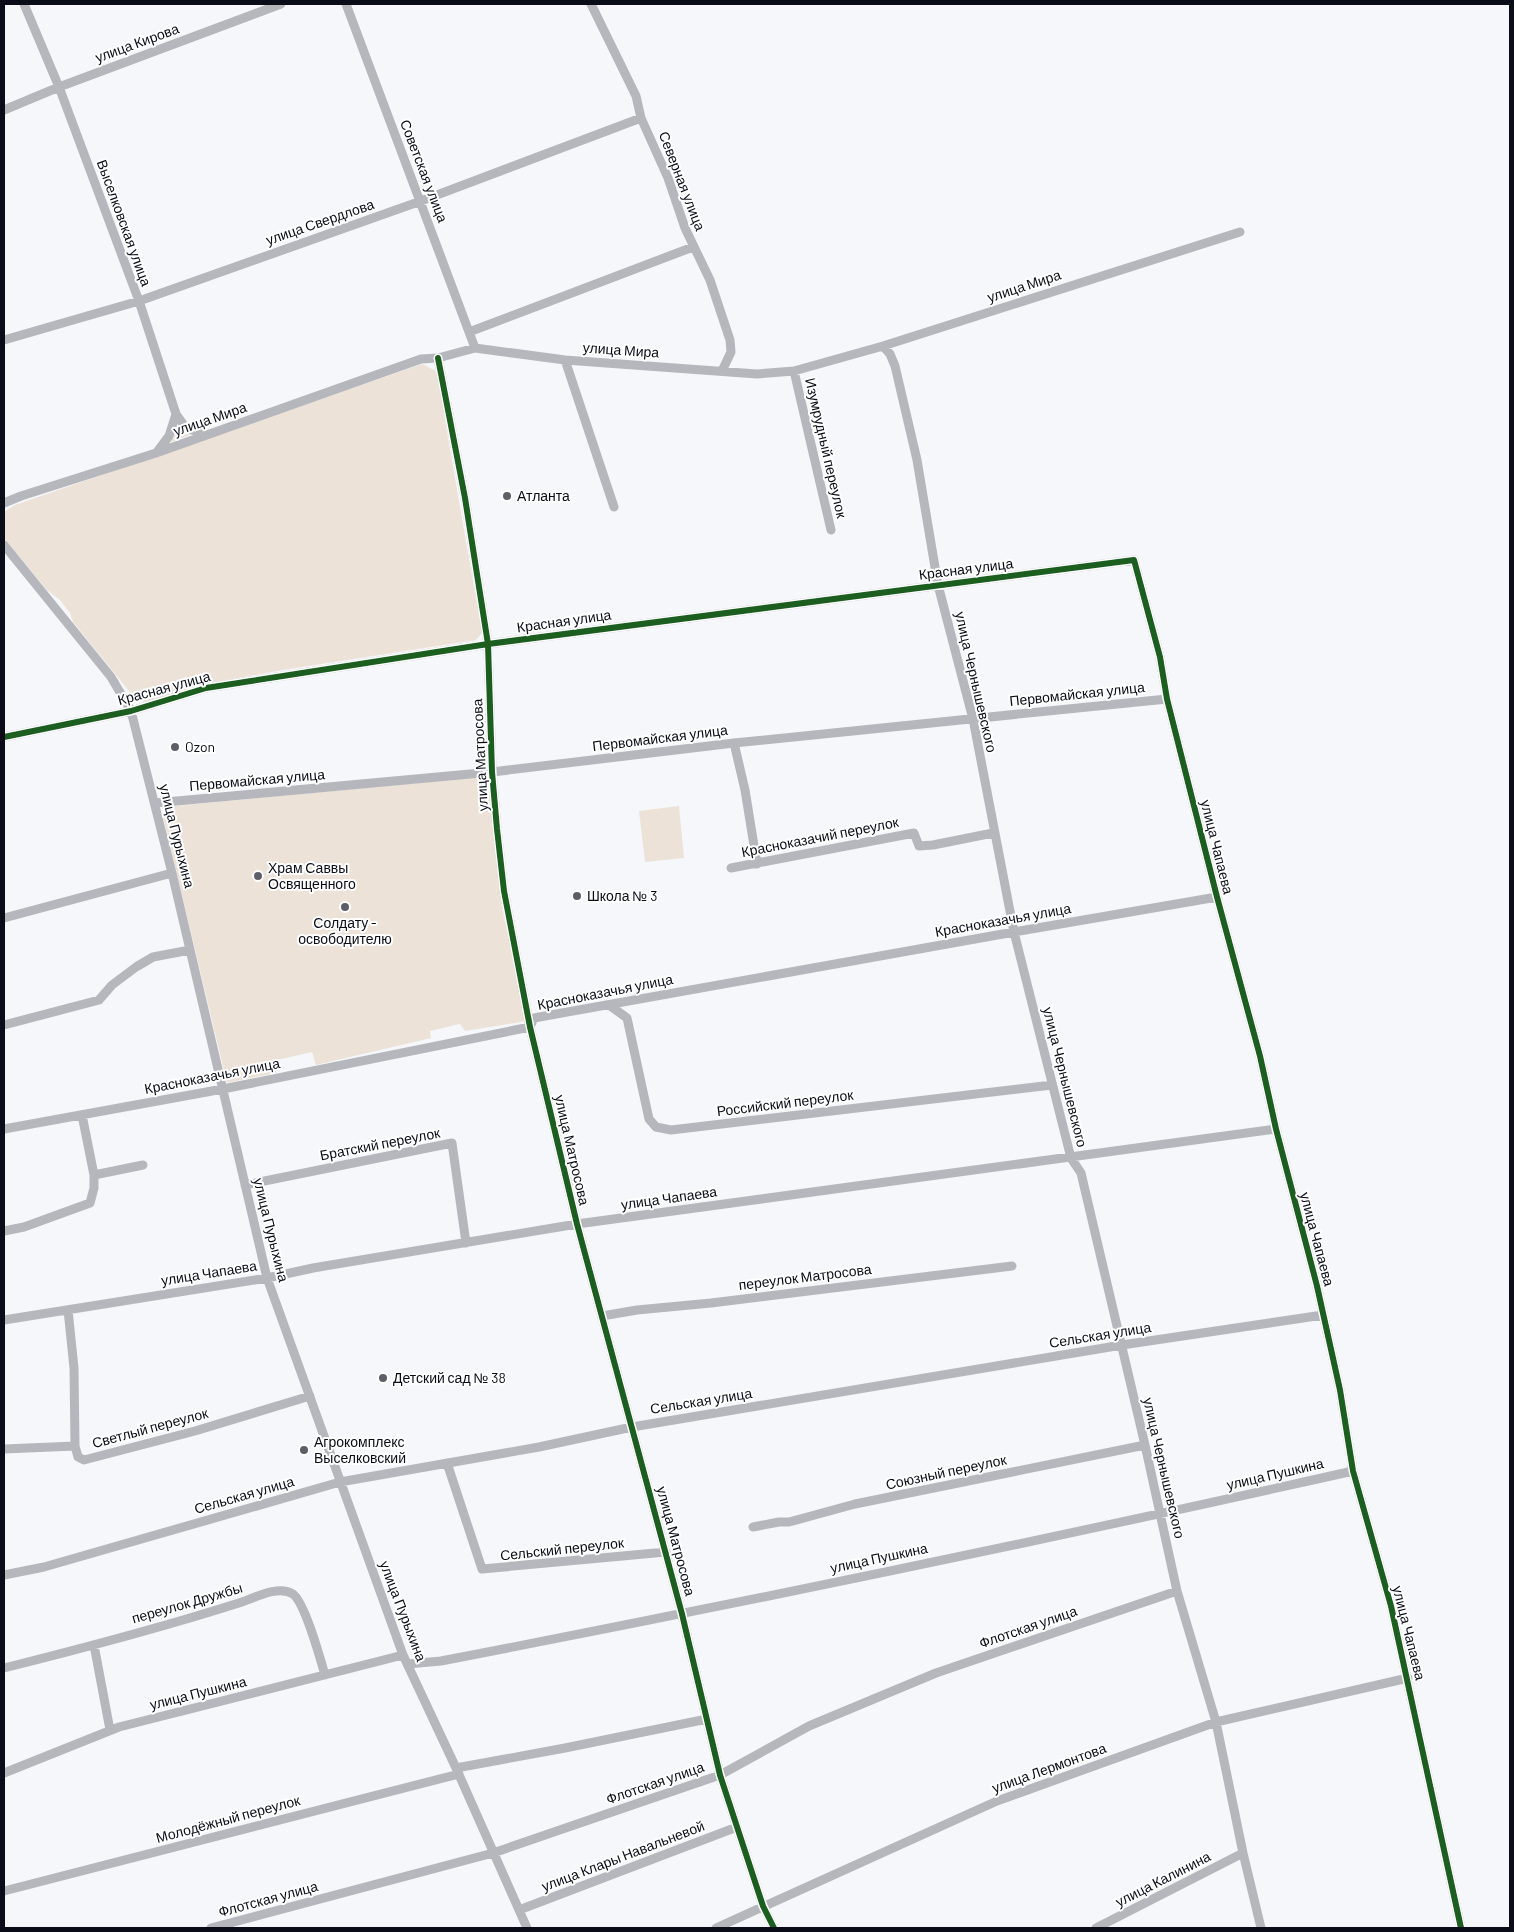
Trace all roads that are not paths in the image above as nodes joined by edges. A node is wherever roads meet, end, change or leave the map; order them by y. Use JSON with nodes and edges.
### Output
{"nodes":[{"id":1,"x":24,"y":4,"type":"edge"},
{"id":2,"x":282,"y":4,"type":"edge"},
{"id":3,"x":346,"y":4,"type":"edge"},
{"id":4,"x":591,"y":4,"type":"edge"},
{"id":5,"x":59,"y":87,"type":"junction"},
{"id":6,"x":4,"y":110,"type":"edge"},
{"id":7,"x":642,"y":118,"type":"junction"},
{"id":8,"x":421,"y":202,"type":"junction"},
{"id":9,"x":1240,"y":232,"type":"dead end"},
{"id":10,"x":693,"y":247,"type":"junction"},
{"id":11,"x":139,"y":300,"type":"junction"},
{"id":12,"x":468,"y":332,"type":"junction"},
{"id":13,"x":4,"y":340,"type":"edge"},
{"id":14,"x":883,"y":346,"type":"junction"},
{"id":15,"x":475,"y":348,"type":"junction"},
{"id":16,"x":438,"y":358,"type":"junction"},
{"id":17,"x":566,"y":360,"type":"junction"},
{"id":18,"x":722,"y":371,"type":"junction"},
{"id":19,"x":794,"y":372,"type":"junction"},
{"id":20,"x":176,"y":414,"type":"junction"},
{"id":21,"x":207,"y":435,"type":"junction"},
{"id":22,"x":156,"y":453,"type":"junction"},
{"id":23,"x":4,"y":503,"type":"edge"},
{"id":24,"x":614,"y":507,"type":"dead end"},
{"id":25,"x":831,"y":530,"type":"dead end"},
{"id":26,"x":4,"y":546,"type":"edge"},
{"id":27,"x":1134,"y":560,"type":"joint"},
{"id":28,"x":938,"y":585,"type":"junction"},
{"id":29,"x":488,"y":644,"type":"junction"},
{"id":30,"x":1167,"y":699,"type":"junction"},
{"id":31,"x":130,"y":711,"type":"junction"},
{"id":32,"x":972,"y":718,"type":"junction"},
{"id":33,"x":4,"y":737,"type":"edge"},
{"id":34,"x":734,"y":744,"type":"junction"},
{"id":35,"x":492,"y":772,"type":"junction"},
{"id":36,"x":155,"y":803,"type":"junction"},
{"id":37,"x":993,"y":833,"type":"junction"},
{"id":38,"x":757,"y":864,"type":"junction"},
{"id":39,"x":731,"y":868,"type":"dead end"},
{"id":40,"x":172,"y":873,"type":"junction"},
{"id":41,"x":1217,"y":897,"type":"junction"},
{"id":42,"x":4,"y":918,"type":"edge"},
{"id":43,"x":1014,"y":932,"type":"junction"},
{"id":44,"x":190,"y":950,"type":"junction"},
{"id":45,"x":609,"y":1004,"type":"junction"},
{"id":46,"x":4,"y":1025,"type":"edge"},
{"id":47,"x":530,"y":1027,"type":"junction"},
{"id":48,"x":1052,"y":1085,"type":"junction"},
{"id":49,"x":223,"y":1089,"type":"junction"},
{"id":50,"x":82,"y":1115,"type":"junction"},
{"id":51,"x":4,"y":1129,"type":"edge"},
{"id":52,"x":1276,"y":1129,"type":"junction"},
{"id":53,"x":1071,"y":1158,"type":"junction"},
{"id":54,"x":143,"y":1165,"type":"dead end"},
{"id":55,"x":94,"y":1175,"type":"junction"},
{"id":56,"x":245,"y":1185,"type":"junction"},
{"id":57,"x":577,"y":1224,"type":"junction"},
{"id":58,"x":4,"y":1231,"type":"edge"},
{"id":59,"x":466,"y":1242,"type":"junction"},
{"id":60,"x":1012,"y":1266,"type":"dead end"},
{"id":61,"x":267,"y":1278,"type":"junction"},
{"id":62,"x":68,"y":1310,"type":"junction"},
{"id":63,"x":1323,"y":1315,"type":"junction"},
{"id":64,"x":602,"y":1316,"type":"junction"},
{"id":65,"x":4,"y":1320,"type":"edge"},
{"id":66,"x":1122,"y":1345,"type":"junction"},
{"id":67,"x":310,"y":1396,"type":"junction"},
{"id":68,"x":632,"y":1427,"type":"junction"},
{"id":69,"x":75,"y":1446,"type":"junction"},
{"id":70,"x":1145,"y":1446,"type":"junction"},
{"id":71,"x":4,"y":1449,"type":"edge"},
{"id":72,"x":447,"y":1463,"type":"junction"},
{"id":73,"x":1353,"y":1471,"type":"junction"},
{"id":74,"x":340,"y":1482,"type":"junction"},
{"id":75,"x":1161,"y":1514,"type":"junction"},
{"id":76,"x":753,"y":1527,"type":"dead end"},
{"id":77,"x":666,"y":1552,"type":"junction"},
{"id":78,"x":4,"y":1575,"type":"edge"},
{"id":79,"x":1177,"y":1591,"type":"junction"},
{"id":80,"x":682,"y":1614,"type":"junction"},
{"id":81,"x":94,"y":1645,"type":"junction"},
{"id":82,"x":403,"y":1655,"type":"junction"},
{"id":83,"x":408,"y":1664,"type":"junction"},
{"id":84,"x":4,"y":1668,"type":"edge"},
{"id":85,"x":325,"y":1675,"type":"junction"},
{"id":86,"x":1408,"y":1678,"type":"junction"},
{"id":87,"x":707,"y":1719,"type":"junction"},
{"id":88,"x":1216,"y":1722,"type":"junction"},
{"id":89,"x":110,"y":1730,"type":"junction"},
{"id":90,"x":457,"y":1771,"type":"junction"},
{"id":91,"x":4,"y":1773,"type":"edge"},
{"id":92,"x":720,"y":1775,"type":"junction"},
{"id":93,"x":737,"y":1827,"type":"junction"},
{"id":94,"x":493,"y":1853,"type":"junction"},
{"id":95,"x":1242,"y":1853,"type":"junction"},
{"id":96,"x":4,"y":1891,"type":"edge"},
{"id":97,"x":763,"y":1906,"type":"junction"},
{"id":98,"x":519,"y":1910,"type":"junction"},
{"id":99,"x":211,"y":1928,"type":"edge"},
{"id":100,"x":525,"y":1928,"type":"edge"},
{"id":101,"x":716,"y":1928,"type":"edge"},
{"id":102,"x":774,"y":1928,"type":"edge"},
{"id":103,"x":1096,"y":1928,"type":"edge"},
{"id":104,"x":1261,"y":1928,"type":"edge"},
{"id":105,"x":1461,"y":1928,"type":"edge"}],
"edges":[{"from":1,"to":5,"type":"street","name":"Выселковская улица"},
{"from":2,"to":5,"type":"street","name":"улица Кирова"},
{"from":3,"to":8,"type":"street","name":"Советская улица"},
{"from":4,"to":7,"type":"street","name":"Северная улица"},
{"from":5,"to":6,"type":"street","name":"улица Кирова"},
{"from":5,"to":11,"type":"street","name":"Выселковская улица"},
{"from":7,"to":8,"type":"street","name":"улица Свердлова"},
{"from":7,"to":10,"type":"street","name":"Северная улица"},
{"from":8,"to":11,"type":"street","name":"улица Свердлова"},
{"from":8,"to":12,"type":"street","name":"Советская улица"},
{"from":9,"to":14,"type":"street","name":"улица Мира"},
{"from":10,"to":12,"type":"street"},
{"from":10,"to":18,"type":"street","name":"Северная улица"},
{"from":11,"to":13,"type":"street","name":"улица Свердлова"},
{"from":11,"to":20,"type":"street","name":"Выселковская улица"},
{"from":12,"to":15,"type":"street","name":"Советская улица"},
{"from":14,"to":19,"type":"street","name":"улица Мира"},
{"from":14,"to":28,"type":"street","name":"улица Чернышевского"},
{"from":15,"to":16,"type":"street","name":"улица Мира"},
{"from":15,"to":17,"type":"street","name":"улица Мира"},
{"from":16,"to":21,"type":"street","name":"улица Мира"},
{"from":16,"to":29,"type":"street","name":"улица Матросова"},
{"from":17,"to":18,"type":"street","name":"улица Мира"},
{"from":17,"to":24,"type":"street"},
{"from":18,"to":19,"type":"street","name":"улица Мира"},
{"from":19,"to":25,"type":"street","name":"Изумрудный переулок"},
{"from":20,"to":21,"type":"street"},
{"from":20,"to":22,"type":"street"},
{"from":21,"to":22,"type":"street","name":"улица Мира"},
{"from":22,"to":23,"type":"street","name":"улица Мира"},
{"from":26,"to":31,"type":"street","name":"улица Пурыхина"},
{"from":27,"to":28,"type":"street","name":"Красная улица"},
{"from":27,"to":30,"type":"street","name":"улица Чапаева"},
{"from":28,"to":29,"type":"street","name":"Красная улица"},
{"from":28,"to":32,"type":"street","name":"улица Чернышевского"},
{"from":29,"to":31,"type":"street","name":"Красная улица"},
{"from":29,"to":35,"type":"street","name":"улица Матросова"},
{"from":30,"to":32,"type":"street","name":"Первомайская улица"},
{"from":30,"to":41,"type":"street","name":"улица Чапаева"},
{"from":31,"to":33,"type":"street","name":"Красная улица"},
{"from":31,"to":36,"type":"street","name":"улица Пурыхина"},
{"from":32,"to":34,"type":"street","name":"Первомайская улица"},
{"from":32,"to":37,"type":"street","name":"улица Чернышевского"},
{"from":34,"to":35,"type":"street","name":"Первомайская улица"},
{"from":34,"to":38,"type":"street"},
{"from":35,"to":36,"type":"street","name":"Первомайская улица"},
{"from":35,"to":47,"type":"street","name":"улица Матросова"},
{"from":36,"to":40,"type":"street","name":"улица Пурыхина"},
{"from":37,"to":38,"type":"street","name":"Красноказачий переулок"},
{"from":37,"to":43,"type":"street","name":"улица Чернышевского"},
{"from":38,"to":39,"type":"street","name":"Красноказачий переулок"},
{"from":40,"to":42,"type":"street"},
{"from":40,"to":44,"type":"street","name":"улица Пурыхина"},
{"from":41,"to":43,"type":"street","name":"Красноказачья улица"},
{"from":41,"to":52,"type":"street","name":"улица Чапаева"},
{"from":43,"to":45,"type":"street","name":"Красноказачья улица"},
{"from":43,"to":48,"type":"street","name":"улица Чернышевского"},
{"from":44,"to":46,"type":"street"},
{"from":44,"to":49,"type":"street","name":"улица Пурыхина"},
{"from":45,"to":47,"type":"street","name":"Красноказачья улица"},
{"from":45,"to":48,"type":"street","name":"Российский переулок"},
{"from":47,"to":49,"type":"street","name":"Красноказачья улица"},
{"from":47,"to":57,"type":"street","name":"улица Матросова"},
{"from":48,"to":53,"type":"street","name":"улица Чернышевского"},
{"from":49,"to":50,"type":"street","name":"Красноказачья улица"},
{"from":49,"to":56,"type":"street","name":"улица Пурыхина"},
{"from":50,"to":51,"type":"street","name":"Красноказачья улица"},
{"from":50,"to":55,"type":"street"},
{"from":52,"to":53,"type":"street","name":"улица Чапаева"},
{"from":52,"to":63,"type":"street","name":"улица Чапаева"},
{"from":53,"to":57,"type":"street","name":"улица Чапаева"},
{"from":53,"to":66,"type":"street","name":"улица Чернышевского"},
{"from":54,"to":55,"type":"street"},
{"from":55,"to":58,"type":"street"},
{"from":56,"to":59,"type":"street","name":"Братский переулок"},
{"from":56,"to":61,"type":"street","name":"улица Пурыхина"},
{"from":57,"to":59,"type":"street","name":"улица Чапаева"},
{"from":57,"to":64,"type":"street","name":"улица Матросова"},
{"from":59,"to":61,"type":"street","name":"улица Чапаева"},
{"from":60,"to":64,"type":"street","name":"переулок Матросова"},
{"from":61,"to":62,"type":"street","name":"улица Чапаева"},
{"from":61,"to":67,"type":"street","name":"улица Пурыхина"},
{"from":62,"to":65,"type":"street","name":"улица Чапаева"},
{"from":62,"to":69,"type":"street"},
{"from":63,"to":66,"type":"street","name":"Сельская улица"},
{"from":63,"to":73,"type":"street","name":"улица Чапаева"},
{"from":64,"to":68,"type":"street","name":"улица Матросова"},
{"from":66,"to":68,"type":"street","name":"Сельская улица"},
{"from":66,"to":70,"type":"street","name":"улица Чернышевского"},
{"from":67,"to":69,"type":"street","name":"Светлый переулок"},
{"from":67,"to":74,"type":"street","name":"улица Пурыхина"},
{"from":68,"to":72,"type":"street","name":"Сельская улица"},
{"from":68,"to":77,"type":"street","name":"улица Матросова"},
{"from":69,"to":71,"type":"street","name":"Светлый переулок"},
{"from":70,"to":75,"type":"street","name":"улица Чернышевского"},
{"from":70,"to":76,"type":"street","name":"Союзный переулок"},
{"from":72,"to":74,"type":"street","name":"Сельская улица"},
{"from":72,"to":77,"type":"street","name":"Сельский переулок"},
{"from":73,"to":75,"type":"street","name":"улица Пушкина"},
{"from":73,"to":86,"type":"street","name":"улица Чапаева"},
{"from":74,"to":78,"type":"street","name":"Сельская улица"},
{"from":74,"to":82,"type":"street","name":"улица Пурыхина"},
{"from":75,"to":79,"type":"street","name":"улица Чернышевского"},
{"from":75,"to":80,"type":"street","name":"улица Пушкина"},
{"from":77,"to":80,"type":"street","name":"улица Матросова"},
{"from":79,"to":88,"type":"street","name":"улица Чернышевского"},
{"from":79,"to":92,"type":"street","name":"Флотская улица"},
{"from":80,"to":83,"type":"street","name":"улица Пушкина"},
{"from":80,"to":87,"type":"street","name":"улица Матросова"},
{"from":81,"to":84,"type":"street","name":"переулок Дружбы"},
{"from":81,"to":85,"type":"street","name":"переулок Дружбы"},
{"from":81,"to":89,"type":"street"},
{"from":82,"to":83,"type":"street","name":"улица Пурыхина"},
{"from":82,"to":85,"type":"street","name":"улица Пушкина"},
{"from":83,"to":90,"type":"street","name":"улица Пурыхина"},
{"from":85,"to":89,"type":"street","name":"улица Пушкина"},
{"from":86,"to":88,"type":"street","name":"улица Лермонтова"},
{"from":86,"to":105,"type":"street","name":"улица Чапаева"},
{"from":87,"to":90,"type":"street","name":"Молодёжный переулок"},
{"from":87,"to":92,"type":"street","name":"улица Матросова"},
{"from":88,"to":95,"type":"street","name":"улица Чернышевского"},
{"from":88,"to":97,"type":"street","name":"улица Лермонтова"},
{"from":89,"to":91,"type":"street","name":"улица Пушкина"},
{"from":90,"to":94,"type":"street","name":"улица Пурыхина"},
{"from":90,"to":96,"type":"street","name":"Молодёжный переулок"},
{"from":92,"to":93,"type":"street","name":"улица Матросова"},
{"from":92,"to":94,"type":"street","name":"Флотская улица"},
{"from":93,"to":97,"type":"street","name":"улица Матросова"},
{"from":93,"to":98,"type":"street","name":"улица Клары Навальневой"},
{"from":94,"to":98,"type":"street","name":"улица Пурыхина"},
{"from":94,"to":99,"type":"street","name":"Флотская улица"},
{"from":95,"to":103,"type":"street","name":"улица Калинина"},
{"from":95,"to":104,"type":"street","name":"улица Чернышевского"},
{"from":97,"to":101,"type":"street","name":"улица Лермонтова"},
{"from":97,"to":102,"type":"street","name":"улица Матросова"},
{"from":98,"to":100,"type":"street","name":"улица Пурыхина"}]}
